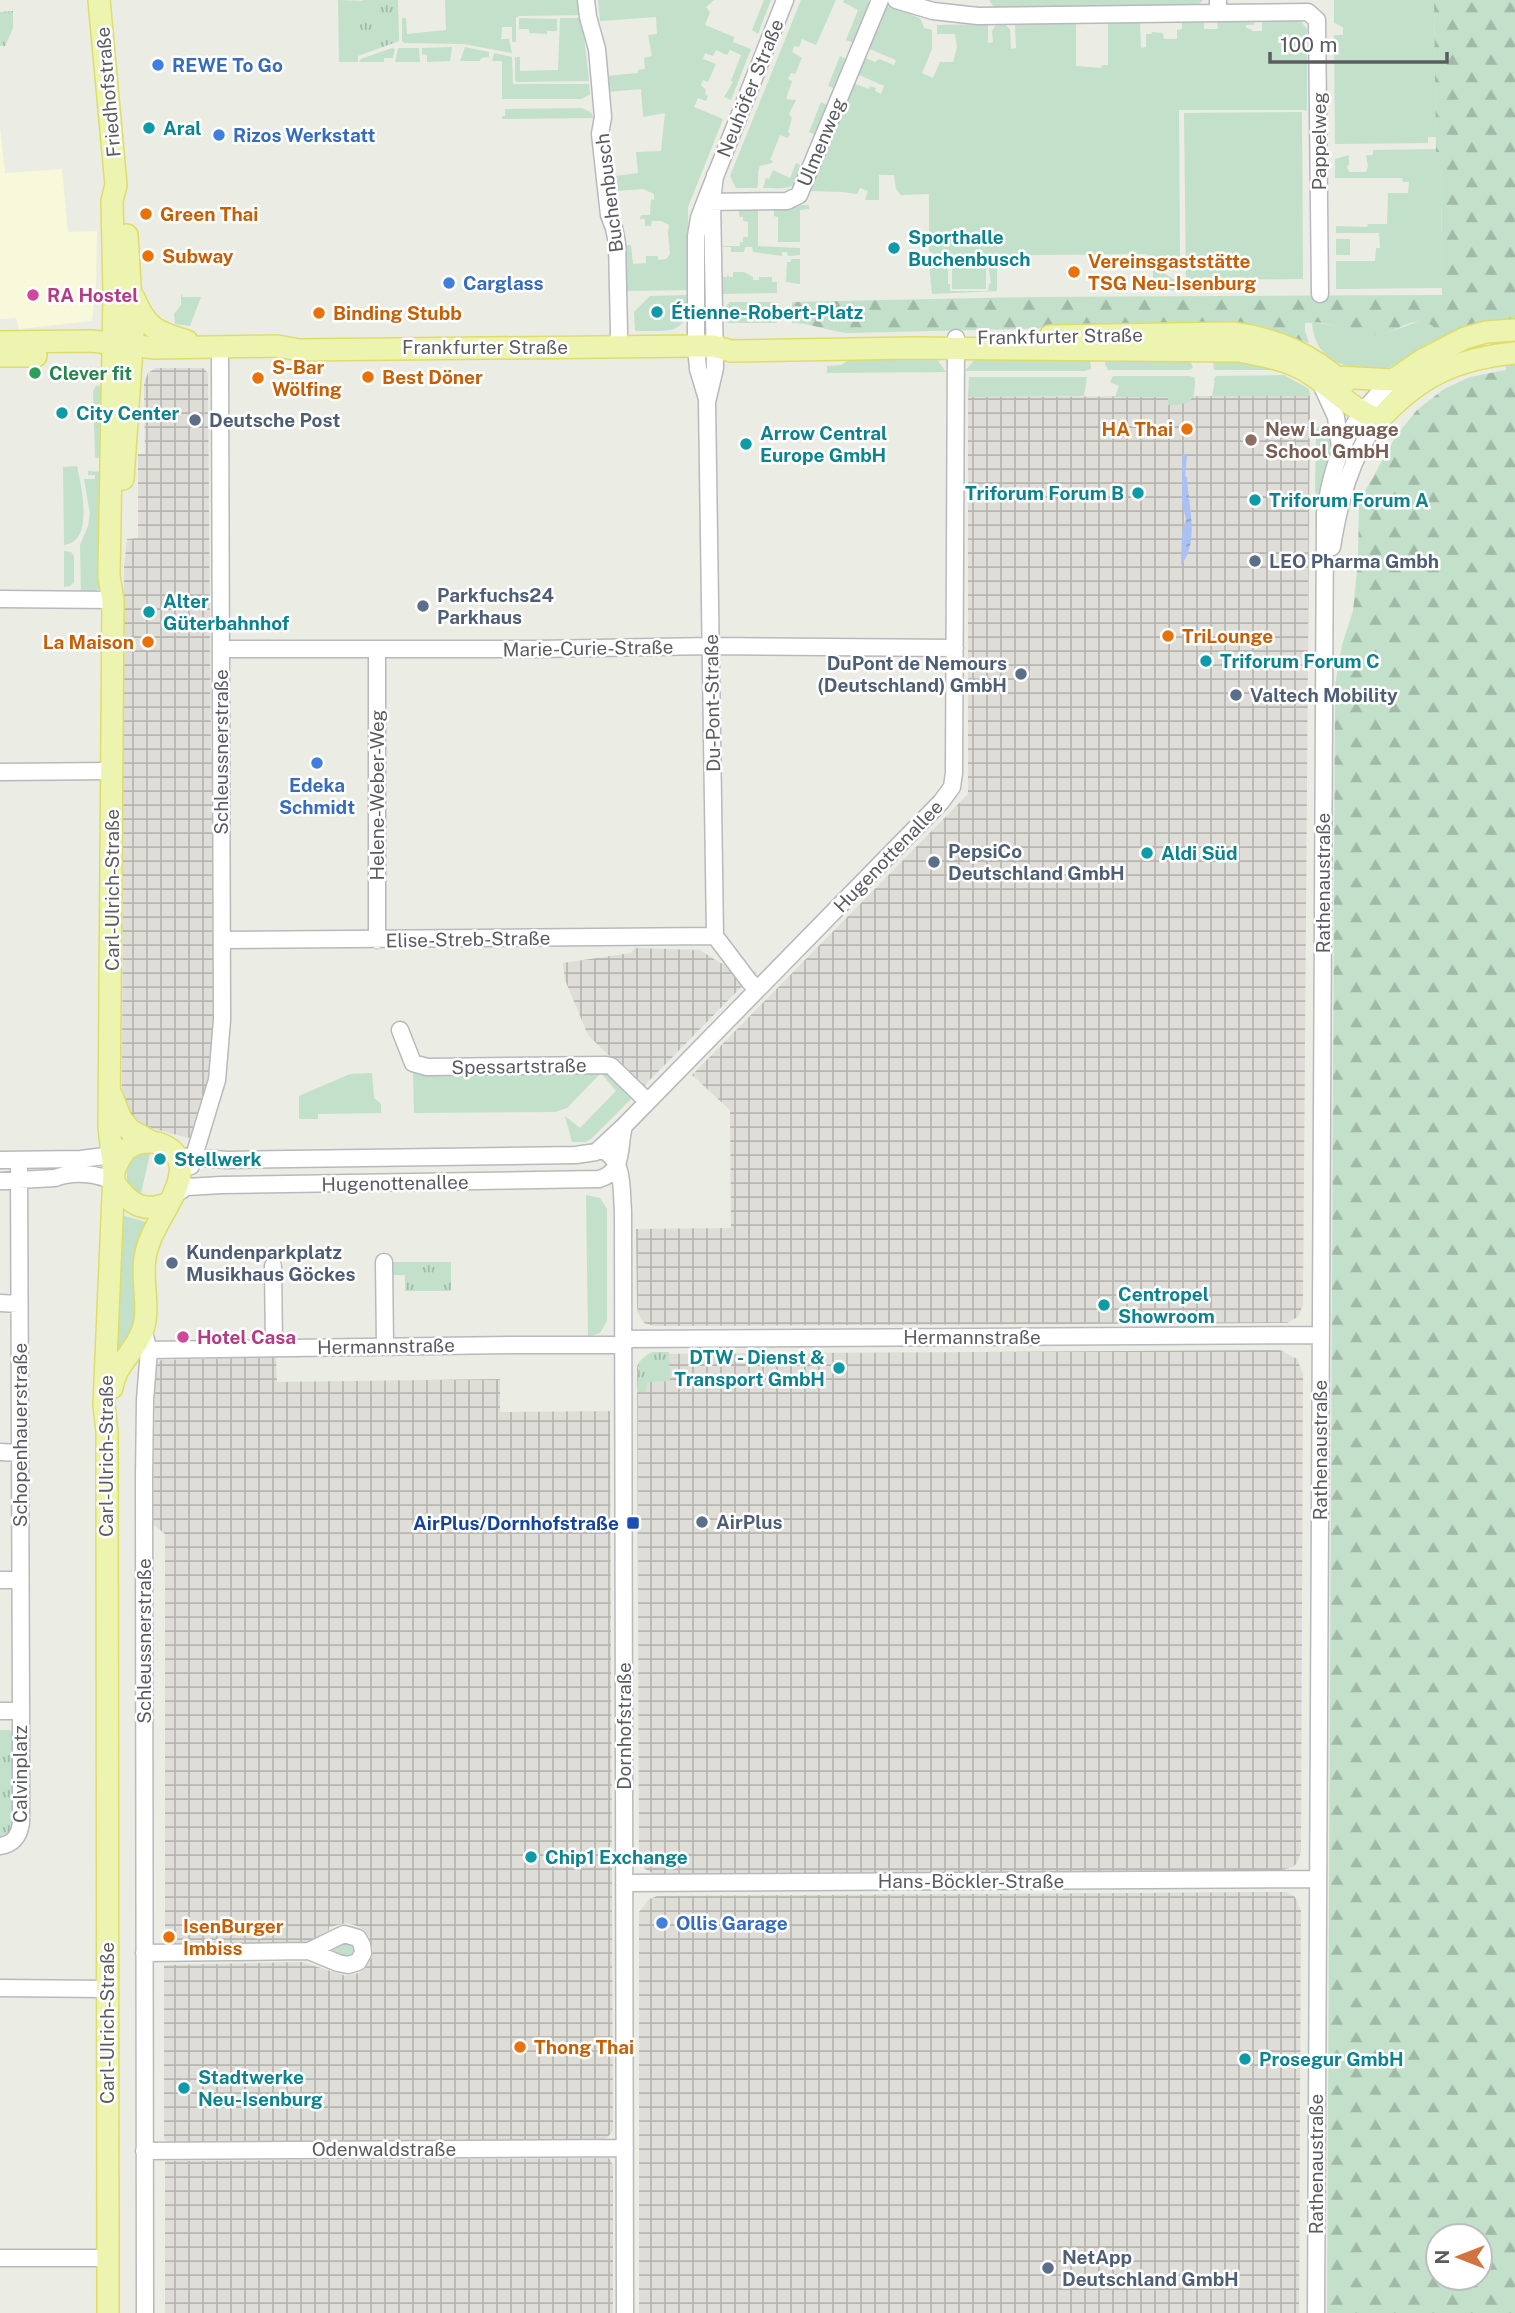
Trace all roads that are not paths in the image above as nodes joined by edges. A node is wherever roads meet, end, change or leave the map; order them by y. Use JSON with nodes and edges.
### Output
{"nodes":[{"id":1,"x":99,"y":0,"type":"edge"},
{"id":2,"x":586,"y":0,"type":"edge"},
{"id":3,"x":785,"y":0,"type":"edge"},
{"id":4,"x":880,"y":0,"type":"edge"},
{"id":5,"x":896,"y":0,"type":"edge"},
{"id":6,"x":1218,"y":6,"type":"edge"},
{"id":7,"x":1302,"y":6,"type":"edge"},
{"id":8,"x":979,"y":8,"type":"edge"},
{"id":9,"x":116,"y":185,"type":"junction"},
{"id":10,"x":708,"y":201,"type":"junction"},
{"id":11,"x":131,"y":289,"type":"junction"},
{"id":12,"x":1320,"y":294,"type":"dead end"},
{"id":13,"x":1515,"y":330,"type":"edge"},
{"id":14,"x":0,"y":342,"type":"edge"},
{"id":15,"x":956,"y":343,"type":"junction"},
{"id":16,"x":618,"y":346,"type":"junction"},
{"id":17,"x":705,"y":346,"type":"junction"},
{"id":18,"x":122,"y":350,"type":"junction"},
{"id":19,"x":214,"y":352,"type":"junction"},
{"id":20,"x":1515,"y":353,"type":"edge"},
{"id":21,"x":0,"y":356,"type":"edge"},
{"id":22,"x":1328,"y":379,"type":"junction"},
{"id":23,"x":1393,"y":380,"type":"junction"},
{"id":24,"x":1369,"y":413,"type":"junction"},
{"id":25,"x":1340,"y":448,"type":"junction"},
{"id":26,"x":1325,"y":587,"type":"junction"},
{"id":27,"x":0,"y":599,"type":"edge"},
{"id":28,"x":113,"y":600,"type":"junction"},
{"id":29,"x":712,"y":646,"type":"junction"},
{"id":30,"x":955,"y":648,"type":"junction"},
{"id":31,"x":221,"y":649,"type":"junction"},
{"id":32,"x":377,"y":649,"type":"junction"},
{"id":33,"x":113,"y":771,"type":"junction"},
{"id":34,"x":0,"y":772,"type":"edge"},
{"id":35,"x":715,"y":936,"type":"junction"},
{"id":36,"x":222,"y":940,"type":"junction"},
{"id":37,"x":377,"y":940,"type":"junction"},
{"id":38,"x":757,"y":989,"type":"junction"},
{"id":39,"x":400,"y":1030,"type":"dead end"},
{"id":40,"x":110,"y":1091,"type":"junction"},
{"id":41,"x":648,"y":1101,"type":"junction"},
{"id":42,"x":624,"y":1126,"type":"junction"},
{"id":43,"x":150,"y":1142,"type":"junction"},
{"id":44,"x":600,"y":1149,"type":"junction"},
{"id":45,"x":0,"y":1160,"type":"edge"},
{"id":46,"x":19,"y":1160,"type":"junction"},
{"id":47,"x":112,"y":1162,"type":"junction"},
{"id":48,"x":618,"y":1166,"type":"junction"},
{"id":49,"x":182,"y":1172,"type":"junction"},
{"id":50,"x":55,"y":1178,"type":"junction"},
{"id":51,"x":0,"y":1181,"type":"edge"},
{"id":52,"x":19,"y":1181,"type":"junction"},
{"id":53,"x":113,"y":1205,"type":"junction"},
{"id":54,"x":384,"y":1262,"type":"dead end"},
{"id":55,"x":273,"y":1266,"type":"dead end"},
{"id":56,"x":0,"y":1303,"type":"edge"},
{"id":57,"x":19,"y":1304,"type":"junction"},
{"id":58,"x":1320,"y":1335,"type":"junction"},
{"id":59,"x":146,"y":1340,"type":"junction"},
{"id":60,"x":624,"y":1342,"type":"junction"},
{"id":61,"x":385,"y":1346,"type":"junction"},
{"id":62,"x":274,"y":1348,"type":"junction"},
{"id":63,"x":107,"y":1432,"type":"junction"},
{"id":64,"x":0,"y":1452,"type":"edge"},
{"id":65,"x":20,"y":1453,"type":"junction"},
{"id":66,"x":0,"y":1580,"type":"edge"},
{"id":67,"x":20,"y":1580,"type":"junction"},
{"id":68,"x":0,"y":1711,"type":"edge"},
{"id":69,"x":21,"y":1711,"type":"junction"},
{"id":70,"x":0,"y":1846,"type":"edge"},
{"id":71,"x":1317,"y":1879,"type":"junction"},
{"id":72,"x":624,"y":1883,"type":"junction"},
{"id":73,"x":309,"y":1951,"type":"dead end"},
{"id":74,"x":144,"y":1952,"type":"junction"},
{"id":75,"x":0,"y":1988,"type":"edge"},
{"id":76,"x":107,"y":1989,"type":"junction"},
{"id":77,"x":625,"y":2148,"type":"junction"},
{"id":78,"x":144,"y":2151,"type":"junction"},
{"id":79,"x":0,"y":2258,"type":"edge"},
{"id":80,"x":108,"y":2258,"type":"junction"},
{"id":81,"x":108,"y":2313,"type":"edge"},
{"id":82,"x":145,"y":2313,"type":"edge"},
{"id":83,"x":625,"y":2313,"type":"edge"},
{"id":84,"x":1316,"y":2313,"type":"edge"}],
"edges":[{"from":1,"to":9,"type":"main road","name":"Friedhofstraße"},
{"from":2,"to":16,"type":"street","name":"Buchenbusch"},
{"from":3,"to":10,"type":"street","name":"Neuhöfer Straße"},
{"from":4,"to":10,"type":"street","name":"Ulmenweg"},
{"from":5,"to":8,"type":"street","name":"Pappelweg"},
{"from":6,"to":7,"type":"street","name":"Pappelweg"},
{"from":6,"to":8,"type":"street","name":"Pappelweg"},
{"from":7,"to":12,"type":"street","name":"Pappelweg"},
{"from":9,"to":11,"type":"main road","name":"Friedhofstraße"},
{"from":9,"to":18,"type":"main road","name":"Friedhofstraße"},
{"from":10,"to":17,"type":"street","name":"Neuhöfer Straße"},
{"from":11,"to":18,"type":"main road","name":"Friedhofstraße"},
{"from":11,"to":19,"type":"main road"},
{"from":13,"to":23,"type":"main road"},
{"from":14,"to":18,"type":"main road","name":"Frankfurter Straße"},
{"from":15,"to":17,"type":"main road","name":"Frankfurter Straße"},
{"from":15,"to":22,"type":"main road","name":"Frankfurter Straße"},
{"from":15,"to":30,"type":"street","name":"Hugenottenallee"},
{"from":16,"to":17,"type":"main road","name":"Frankfurter Straße"},
{"from":16,"to":19,"type":"main road","name":"Frankfurter Straße"},
{"from":17,"to":29,"type":"street","name":"Du-Pont-Straße"},
{"from":18,"to":19,"type":"main road","name":"Frankfurter Straße"},
{"from":18,"to":21,"type":"main road","name":"Frankfurter Straße"},
{"from":18,"to":28,"type":"main road","name":"Carl-Ulrich-Straße"},
{"from":19,"to":31,"type":"street","name":"Schleussnerstraße"},
{"from":20,"to":24,"type":"main road"},
{"from":22,"to":23,"type":"main road"},
{"from":22,"to":24,"type":"main road","name":"Frankfurter Straße"},
{"from":22,"to":25,"type":"street"},
{"from":23,"to":24,"type":"street","name":"Rathenaustraße"},
{"from":24,"to":25,"type":"street","name":"Rathenaustraße"},
{"from":24,"to":26,"type":"street","name":"Rathenaustraße"},
{"from":25,"to":26,"type":"street","name":"Rathenaustraße"},
{"from":26,"to":58,"type":"street","name":"Rathenaustraße"},
{"from":27,"to":28,"type":"street"},
{"from":28,"to":33,"type":"main road","name":"Carl-Ulrich-Straße"},
{"from":29,"to":30,"type":"street","name":"Marie-Curie-Straße"},
{"from":29,"to":32,"type":"street","name":"Marie-Curie-Straße"},
{"from":29,"to":35,"type":"street","name":"Du-Pont-Straße"},
{"from":30,"to":38,"type":"street","name":"Hugenottenallee"},
{"from":31,"to":32,"type":"street","name":"Marie-Curie-Straße"},
{"from":31,"to":36,"type":"street","name":"Schleussnerstraße"},
{"from":32,"to":37,"type":"street","name":"Helene-Weber-Weg"},
{"from":33,"to":34,"type":"street"},
{"from":33,"to":40,"type":"main road","name":"Carl-Ulrich-Straße"},
{"from":35,"to":37,"type":"street","name":"Elise-Streb-Straße"},
{"from":35,"to":38,"type":"street"},
{"from":36,"to":37,"type":"street","name":"Elise-Streb-Straße"},
{"from":36,"to":49,"type":"street","name":"Schleussnerstraße"},
{"from":38,"to":41,"type":"street","name":"Hugenottenallee"},
{"from":39,"to":41,"type":"street","name":"Spessartstraße"},
{"from":40,"to":43,"type":"main road","name":"Hugenottenallee"},
{"from":40,"to":47,"type":"main road","name":"Carl-Ulrich-Straße"},
{"from":41,"to":42,"type":"street","name":"Hugenottenallee"},
{"from":42,"to":44,"type":"street","name":"Hugenottenallee"},
{"from":42,"to":48,"type":"street"},
{"from":43,"to":47,"type":"main road"},
{"from":43,"to":49,"type":"main road","name":"Hugenottenallee"},
{"from":44,"to":48,"type":"street"},
{"from":44,"to":49,"type":"street","name":"Hugenottenallee"},
{"from":45,"to":46,"type":"street"},
{"from":46,"to":47,"type":"street"},
{"from":46,"to":52,"type":"street","name":"Schopenhauerstraße"},
{"from":47,"to":49,"type":"main road","name":"Hugenottenallee"},
{"from":47,"to":50,"type":"street"},
{"from":47,"to":53,"type":"main road","name":"Carl-Ulrich-Straße"},
{"from":48,"to":49,"type":"street","name":"Hugenottenallee"},
{"from":48,"to":60,"type":"street","name":"Dornhofstraße"},
{"from":49,"to":59,"type":"main road","name":"Schleussnerstraße"},
{"from":50,"to":52,"type":"street"},
{"from":50,"to":53,"type":"street"},
{"from":51,"to":52,"type":"street"},
{"from":52,"to":57,"type":"street","name":"Schopenhauerstraße"},
{"from":53,"to":63,"type":"main road","name":"Carl-Ulrich-Straße"},
{"from":54,"to":61,"type":"street"},
{"from":55,"to":62,"type":"street"},
{"from":56,"to":57,"type":"street"},
{"from":57,"to":65,"type":"street","name":"Schopenhauerstraße"},
{"from":58,"to":60,"type":"street","name":"Hermannstraße"},
{"from":58,"to":71,"type":"street","name":"Rathenaustraße"},
{"from":59,"to":62,"type":"street","name":"Hermannstraße"},
{"from":59,"to":63,"type":"main road"},
{"from":59,"to":74,"type":"street","name":"Schleussnerstraße"},
{"from":60,"to":61,"type":"street","name":"Hermannstraße"},
{"from":60,"to":72,"type":"street","name":"Dornhofstraße"},
{"from":61,"to":62,"type":"street","name":"Hermannstraße"},
{"from":63,"to":76,"type":"main road","name":"Carl-Ulrich-Straße"},
{"from":64,"to":65,"type":"street"},
{"from":65,"to":67,"type":"street","name":"Schopenhauerstraße"},
{"from":66,"to":67,"type":"street"},
{"from":67,"to":69,"type":"street","name":"Schopenhauerstraße"},
{"from":68,"to":69,"type":"street","name":"Calvinplatz"},
{"from":69,"to":70,"type":"street","name":"Calvinplatz"},
{"from":71,"to":72,"type":"street","name":"Hans-Böckler-Straße"},
{"from":71,"to":84,"type":"street","name":"Rathenaustraße"},
{"from":72,"to":77,"type":"street","name":"Dornhofstraße"},
{"from":73,"to":74,"type":"street"},
{"from":74,"to":78,"type":"street","name":"Schleussnerstraße"},
{"from":75,"to":76,"type":"street"},
{"from":76,"to":80,"type":"main road","name":"Carl-Ulrich-Straße"},
{"from":77,"to":78,"type":"street","name":"Odenwaldstraße"},
{"from":77,"to":83,"type":"street","name":"Dornhofstraße"},
{"from":78,"to":82,"type":"street","name":"Schleussnerstraße"},
{"from":79,"to":80,"type":"street"},
{"from":80,"to":81,"type":"main road","name":"Carl-Ulrich-Straße"}]}
